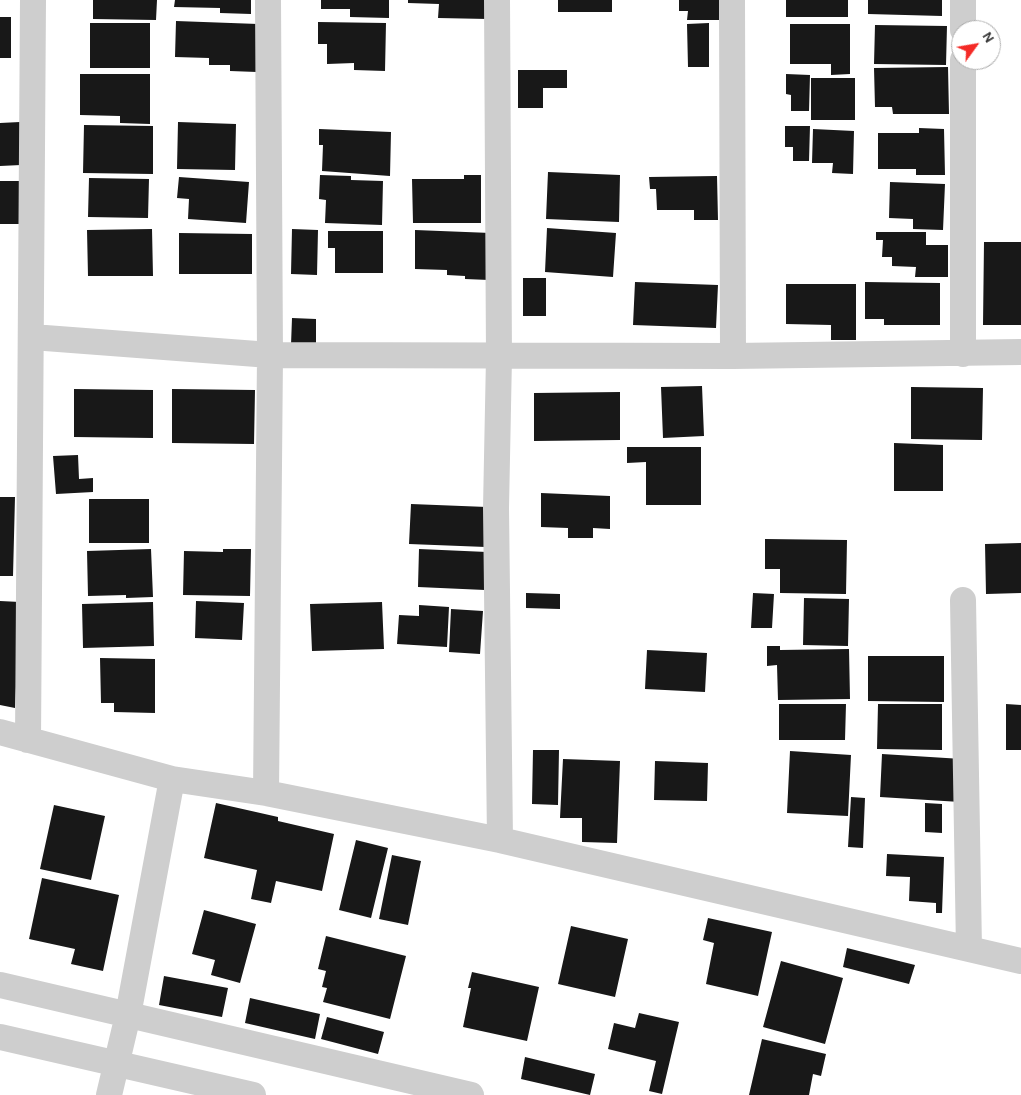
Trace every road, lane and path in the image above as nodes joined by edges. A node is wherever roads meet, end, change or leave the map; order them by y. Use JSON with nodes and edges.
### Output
{"nodes":[{"id":1,"x":33,"y":0,"type":"edge"},
{"id":2,"x":268,"y":0,"type":"edge"},
{"id":3,"x":497,"y":0,"type":"edge"},
{"id":4,"x":732,"y":0,"type":"edge"},
{"id":5,"x":963,"y":0,"type":"edge"},
{"id":6,"x":963,"y":20,"type":"edge"},
{"id":7,"x":963,"y":70,"type":"edge"},
{"id":8,"x":32,"y":337,"type":"junction"},
{"id":9,"x":1021,"y":352,"type":"edge"},
{"id":10,"x":963,"y":354,"type":"junction"},
{"id":11,"x":270,"y":355,"type":"junction"},
{"id":12,"x":733,"y":356,"type":"junction"},
{"id":13,"x":500,"y":357,"type":"junction"},
{"id":14,"x":963,"y":600,"type":"dead end"},
{"id":15,"x":0,"y":732,"type":"edge"},
{"id":16,"x":28,"y":740,"type":"junction"},
{"id":17,"x":172,"y":779,"type":"junction"},
{"id":18,"x":266,"y":793,"type":"junction"},
{"id":19,"x":500,"y":840,"type":"junction"},
{"id":20,"x":968,"y":948,"type":"junction"},
{"id":21,"x":1021,"y":961,"type":"edge"},
{"id":22,"x":0,"y":985,"type":"edge"},
{"id":23,"x":128,"y":1015,"type":"junction"},
{"id":24,"x":0,"y":1037,"type":"edge"},
{"id":25,"x":116,"y":1064,"type":"junction"},
{"id":26,"x":109,"y":1095,"type":"edge"},
{"id":27,"x":253,"y":1095,"type":"edge"},
{"id":28,"x":471,"y":1095,"type":"edge"}],
"edges":[{"from":1,"to":8,"type":"street"},
{"from":2,"to":11,"type":"street"},
{"from":3,"to":13,"type":"street"},
{"from":4,"to":12,"type":"street"},
{"from":5,"to":6,"type":"street"},
{"from":7,"to":10,"type":"street"},
{"from":8,"to":11,"type":"street"},
{"from":8,"to":16,"type":"street"},
{"from":9,"to":10,"type":"street"},
{"from":10,"to":12,"type":"street"},
{"from":11,"to":13,"type":"street"},
{"from":11,"to":18,"type":"street"},
{"from":12,"to":13,"type":"street"},
{"from":13,"to":19,"type":"street"},
{"from":14,"to":20,"type":"street"},
{"from":15,"to":16,"type":"street"},
{"from":16,"to":17,"type":"street"},
{"from":17,"to":18,"type":"street"},
{"from":17,"to":23,"type":"street"},
{"from":18,"to":19,"type":"street"},
{"from":19,"to":20,"type":"street"},
{"from":20,"to":21,"type":"street"},
{"from":22,"to":23,"type":"street"},
{"from":23,"to":25,"type":"street"},
{"from":23,"to":28,"type":"street"},
{"from":24,"to":25,"type":"street"},
{"from":25,"to":26,"type":"street"},
{"from":25,"to":27,"type":"street"}]}
